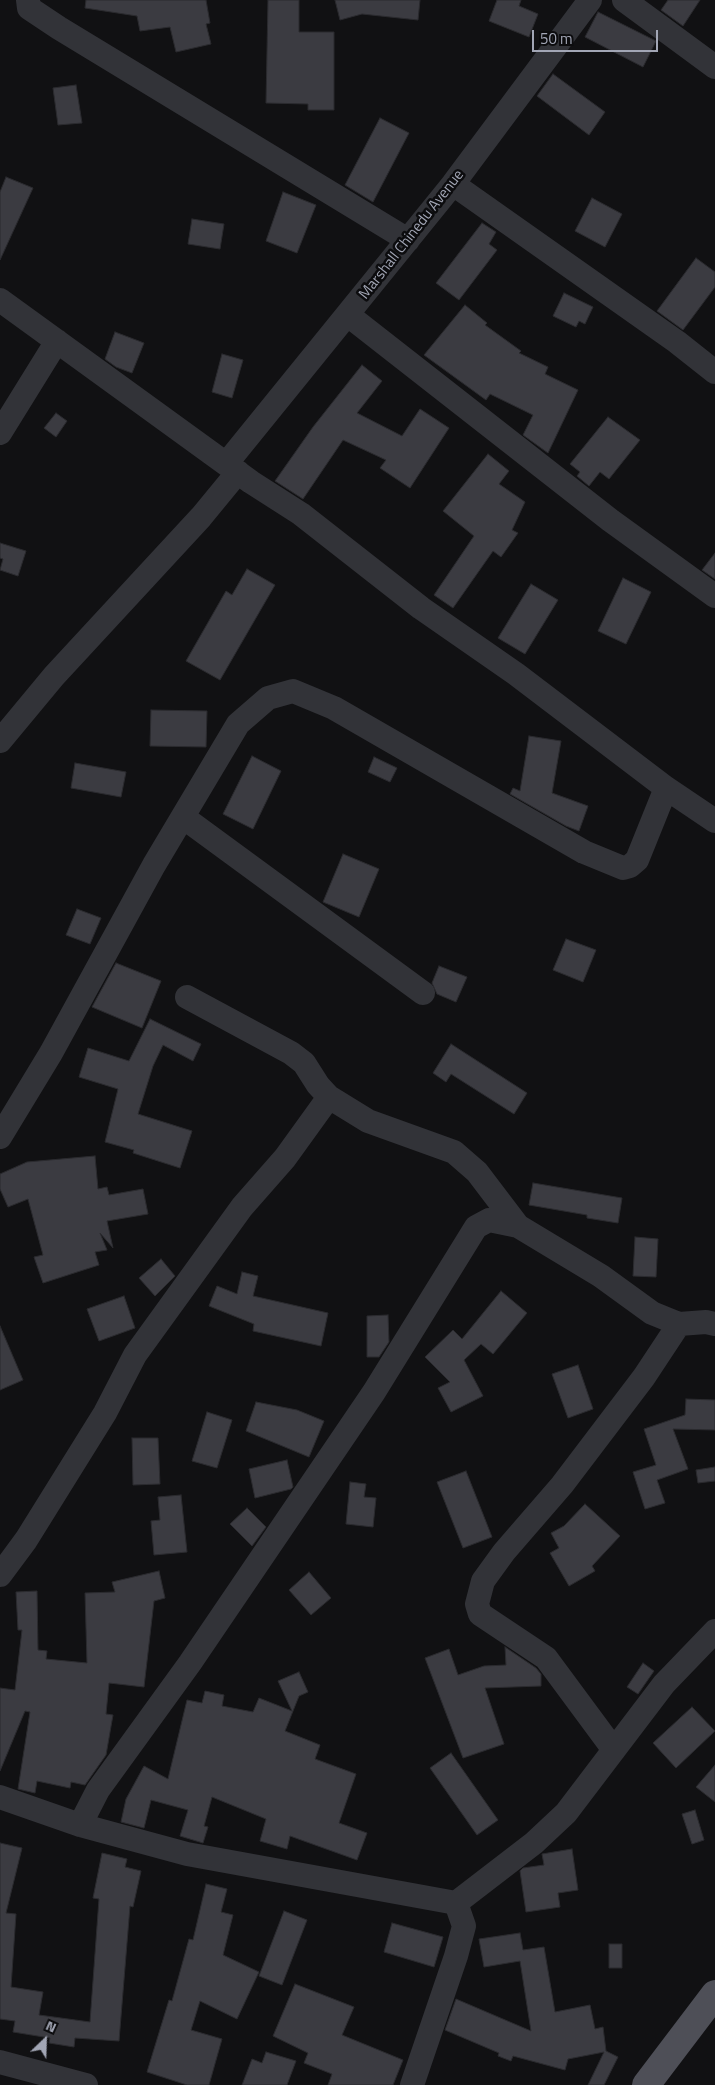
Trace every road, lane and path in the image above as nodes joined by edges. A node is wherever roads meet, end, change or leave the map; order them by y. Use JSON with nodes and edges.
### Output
{"nodes":[{"id":1,"x":28,"y":0,"type":"edge"},
{"id":2,"x":590,"y":0,"type":"edge"},
{"id":3,"x":624,"y":0,"type":"edge"},
{"id":4,"x":715,"y":67,"type":"edge"},
{"id":5,"x":453,"y":184,"type":"junction"},
{"id":6,"x":408,"y":240,"type":"junction"},
{"id":7,"x":0,"y":300,"type":"edge"},
{"id":8,"x":348,"y":315,"type":"junction"},
{"id":9,"x":57,"y":341,"type":"junction"},
{"id":10,"x":715,"y":372,"type":"edge"},
{"id":11,"x":0,"y":433,"type":"edge"},
{"id":12,"x":232,"y":468,"type":"junction"},
{"id":13,"x":715,"y":596,"type":"edge"},
{"id":14,"x":0,"y":741,"type":"edge"},
{"id":15,"x":666,"y":788,"type":"junction"},
{"id":16,"x":183,"y":817,"type":"junction"},
{"id":17,"x":715,"y":821,"type":"edge"},
{"id":18,"x":423,"y":993,"type":"dead end"},
{"id":19,"x":187,"y":997,"type":"dead end"},
{"id":20,"x":329,"y":1097,"type":"junction"},
{"id":21,"x":0,"y":1137,"type":"edge"},
{"id":22,"x":518,"y":1226,"type":"junction"},
{"id":23,"x":679,"y":1324,"type":"junction"},
{"id":24,"x":715,"y":1324,"type":"edge"},
{"id":25,"x":0,"y":1575,"type":"edge"},
{"id":26,"x":715,"y":1631,"type":"edge"},
{"id":27,"x":614,"y":1750,"type":"junction"},
{"id":28,"x":0,"y":1797,"type":"edge"},
{"id":29,"x":80,"y":1825,"type":"junction"},
{"id":30,"x":456,"y":1903,"type":"junction"},
{"id":31,"x":715,"y":1994,"type":"edge"},
{"id":32,"x":0,"y":2062,"type":"edge"},
{"id":33,"x":86,"y":2085,"type":"edge"},
{"id":34,"x":412,"y":2085,"type":"edge"},
{"id":35,"x":646,"y":2085,"type":"edge"}],
"edges":[{"from":1,"to":6,"type":"street"},
{"from":2,"to":5,"type":"street","name":"Marshall Chinedu Avenue"},
{"from":3,"to":4,"type":"street"},
{"from":5,"to":6,"type":"street","name":"Marshall Chinedu Avenue"},
{"from":5,"to":10,"type":"street"},
{"from":6,"to":8,"type":"street","name":"Marshall Chinedu Avenue"},
{"from":7,"to":9,"type":"street"},
{"from":8,"to":12,"type":"street","name":"Marshall Chinedu Avenue"},
{"from":8,"to":13,"type":"street"},
{"from":9,"to":11,"type":"street"},
{"from":9,"to":12,"type":"street"},
{"from":12,"to":14,"type":"street","name":"Marshall Chinedu Avenue"},
{"from":12,"to":15,"type":"street"},
{"from":15,"to":16,"type":"street"},
{"from":15,"to":17,"type":"street"},
{"from":16,"to":18,"type":"street"},
{"from":16,"to":21,"type":"street"},
{"from":19,"to":20,"type":"street"},
{"from":20,"to":22,"type":"street"},
{"from":20,"to":25,"type":"street"},
{"from":22,"to":23,"type":"street"},
{"from":22,"to":29,"type":"street"},
{"from":23,"to":24,"type":"street"},
{"from":23,"to":27,"type":"street"},
{"from":26,"to":27,"type":"street"},
{"from":27,"to":30,"type":"street"},
{"from":28,"to":29,"type":"street"},
{"from":29,"to":30,"type":"street"},
{"from":30,"to":34,"type":"street"},
{"from":31,"to":35,"type":"main road"},
{"from":32,"to":33,"type":"street"}]}
